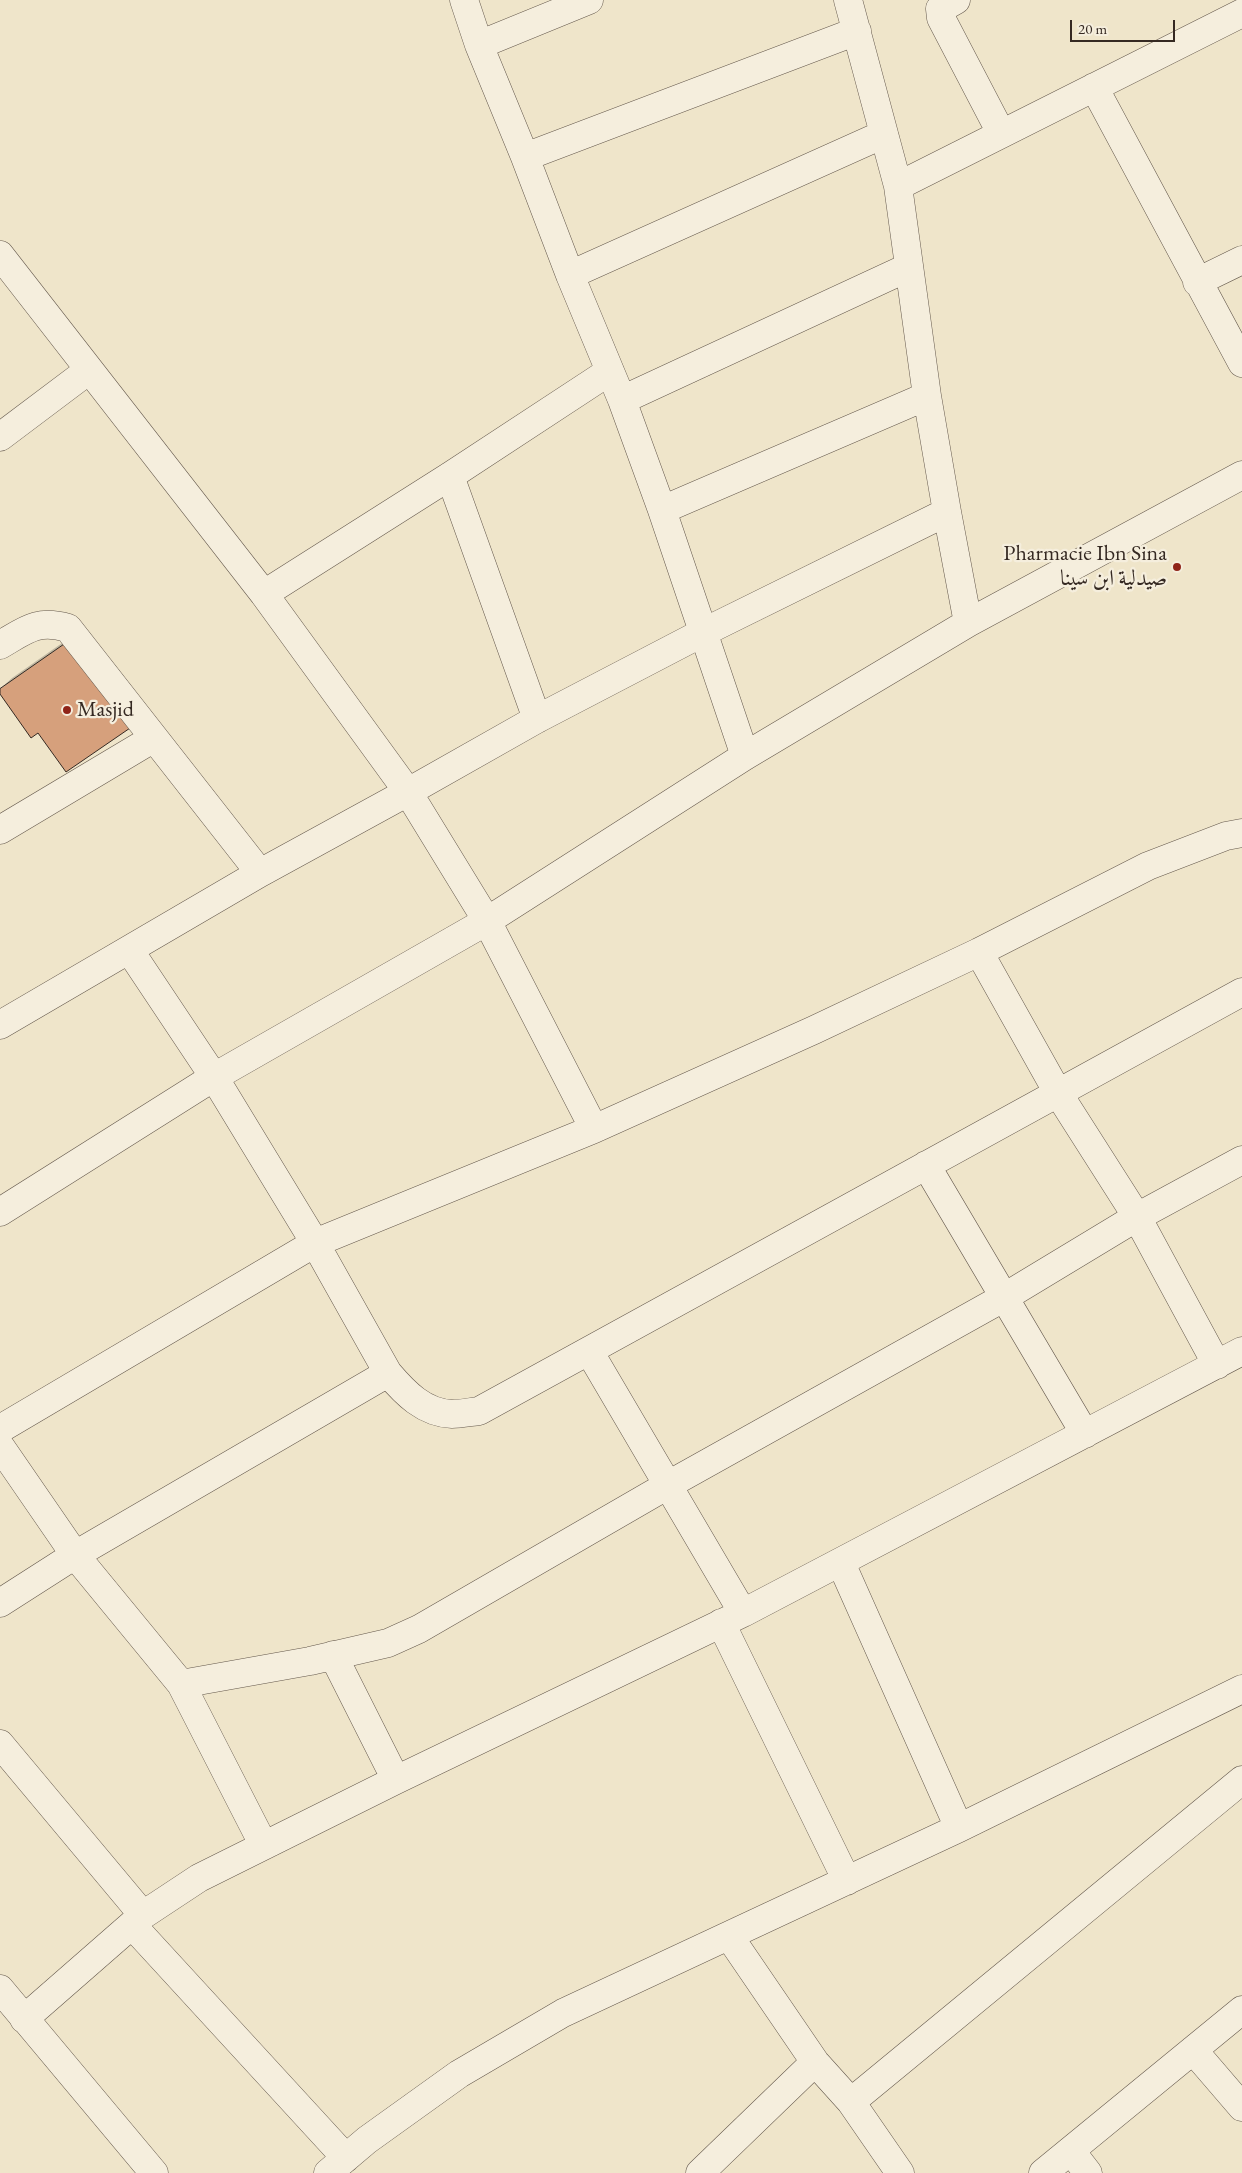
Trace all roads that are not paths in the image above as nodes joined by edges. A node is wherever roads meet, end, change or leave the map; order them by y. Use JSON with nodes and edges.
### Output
{"nodes":[{"id":1,"x":464,"y":0,"type":"edge"},
{"id":2,"x":589,"y":0,"type":"edge"},
{"id":3,"x":848,"y":0,"type":"edge"},
{"id":4,"x":956,"y":0,"type":"edge"},
{"id":5,"x":1239,"y":0,"type":"edge"},
{"id":6,"x":1242,"y":4,"type":"edge"},
{"id":7,"x":1242,"y":12,"type":"edge"},
{"id":8,"x":857,"y":31,"type":"junction"},
{"id":9,"x":479,"y":46,"type":"junction"},
{"id":10,"x":1094,"y":87,"type":"junction"},
{"id":11,"x":1001,"y":133,"type":"junction"},
{"id":12,"x":884,"y":134,"type":"junction"},
{"id":13,"x":525,"y":157,"type":"junction"},
{"id":14,"x":898,"y":186,"type":"junction"},
{"id":15,"x":0,"y":255,"type":"edge"},
{"id":16,"x":1242,"y":260,"type":"edge"},
{"id":17,"x":909,"y":267,"type":"junction"},
{"id":18,"x":570,"y":275,"type":"junction"},
{"id":19,"x":1198,"y":282,"type":"junction"},
{"id":20,"x":1242,"y":363,"type":"edge"},
{"id":21,"x":90,"y":370,"type":"junction"},
{"id":22,"x":610,"y":371,"type":"junction"},
{"id":23,"x":927,"y":396,"type":"junction"},
{"id":24,"x":622,"y":400,"type":"junction"},
{"id":25,"x":0,"y":437,"type":"edge"},
{"id":26,"x":1242,"y":475,"type":"edge"},
{"id":27,"x":450,"y":476,"type":"junction"},
{"id":28,"x":662,"y":510,"type":"junction"},
{"id":29,"x":947,"y":512,"type":"junction"},
{"id":30,"x":264,"y":594,"type":"junction"},
{"id":31,"x":968,"y":622,"type":"junction"},
{"id":32,"x":702,"y":633,"type":"junction"},
{"id":33,"x":0,"y":645,"type":"edge"},
{"id":34,"x":537,"y":718,"type":"junction"},
{"id":35,"x":154,"y":738,"type":"junction"},
{"id":36,"x":745,"y":756,"type":"junction"},
{"id":37,"x":408,"y":792,"type":"junction"},
{"id":38,"x":0,"y":830,"type":"edge"},
{"id":39,"x":1242,"y":833,"type":"edge"},
{"id":40,"x":260,"y":874,"type":"junction"},
{"id":41,"x":487,"y":921,"type":"junction"},
{"id":42,"x":130,"y":950,"type":"junction"},
{"id":43,"x":979,"y":952,"type":"junction"},
{"id":44,"x":1240,"y":998,"type":"edge"},
{"id":45,"x":0,"y":1025,"type":"edge"},
{"id":46,"x":214,"y":1077,"type":"junction"},
{"id":47,"x":1058,"y":1094,"type":"junction"},
{"id":48,"x":594,"y":1129,"type":"junction"},
{"id":49,"x":1242,"y":1160,"type":"edge"},
{"id":50,"x":926,"y":1165,"type":"junction"},
{"id":51,"x":0,"y":1212,"type":"edge"},
{"id":52,"x":1137,"y":1217,"type":"junction"},
{"id":53,"x":315,"y":1244,"type":"junction"},
{"id":54,"x":1003,"y":1298,"type":"junction"},
{"id":55,"x":589,"y":1351,"type":"junction"},
{"id":56,"x":1242,"y":1351,"type":"edge"},
{"id":57,"x":1217,"y":1365,"type":"junction"},
{"id":58,"x":388,"y":1373,"type":"junction"},
{"id":59,"x":0,"y":1429,"type":"edge"},
{"id":60,"x":1085,"y":1434,"type":"junction"},
{"id":61,"x":0,"y":1446,"type":"edge"},
{"id":62,"x":668,"y":1485,"type":"junction"},
{"id":63,"x":75,"y":1556,"type":"junction"},
{"id":64,"x":841,"y":1563,"type":"junction"},
{"id":65,"x":0,"y":1603,"type":"edge"},
{"id":66,"x":732,"y":1618,"type":"junction"},
{"id":67,"x":334,"y":1655,"type":"junction"},
{"id":68,"x":181,"y":1684,"type":"junction"},
{"id":69,"x":1240,"y":1699,"type":"edge"},
{"id":70,"x":0,"y":1744,"type":"edge"},
{"id":71,"x":396,"y":1780,"type":"junction"},
{"id":72,"x":1242,"y":1780,"type":"edge"},
{"id":73,"x":959,"y":1828,"type":"junction"},
{"id":74,"x":263,"y":1844,"type":"junction"},
{"id":75,"x":847,"y":1881,"type":"junction"},
{"id":76,"x":137,"y":1920,"type":"junction"},
{"id":77,"x":730,"y":1936,"type":"junction"},
{"id":78,"x":0,"y":1989,"type":"edge"},
{"id":79,"x":1242,"y":2010,"type":"edge"},
{"id":80,"x":24,"y":2019,"type":"junction"},
{"id":81,"x":1193,"y":2050,"type":"junction"},
{"id":82,"x":816,"y":2062,"type":"junction"},
{"id":83,"x":851,"y":2102,"type":"junction"},
{"id":84,"x":1242,"y":2106,"type":"edge"},
{"id":85,"x":1070,"y":2150,"type":"junction"},
{"id":86,"x":337,"y":2165,"type":"edge"},
{"id":87,"x":154,"y":2173,"type":"edge"},
{"id":88,"x":700,"y":2173,"type":"edge"},
{"id":89,"x":900,"y":2173,"type":"edge"},
{"id":90,"x":1043,"y":2173,"type":"edge"},
{"id":91,"x":1088,"y":2173,"type":"edge"}],
"edges":[{"from":1,"to":9,"type":"street"},
{"from":2,"to":9,"type":"street"},
{"from":3,"to":8,"type":"street"},
{"from":4,"to":11,"type":"street"},
{"from":5,"to":6,"type":"street"},
{"from":7,"to":10,"type":"street"},
{"from":8,"to":12,"type":"street"},
{"from":8,"to":13,"type":"street"},
{"from":9,"to":13,"type":"street"},
{"from":10,"to":11,"type":"street"},
{"from":10,"to":19,"type":"street"},
{"from":11,"to":14,"type":"street"},
{"from":12,"to":14,"type":"street"},
{"from":12,"to":18,"type":"street"},
{"from":13,"to":18,"type":"street"},
{"from":14,"to":17,"type":"street"},
{"from":15,"to":21,"type":"street"},
{"from":16,"to":19,"type":"street"},
{"from":17,"to":23,"type":"street"},
{"from":17,"to":24,"type":"street"},
{"from":18,"to":22,"type":"street"},
{"from":19,"to":20,"type":"street"},
{"from":21,"to":25,"type":"street"},
{"from":21,"to":30,"type":"street"},
{"from":22,"to":24,"type":"street"},
{"from":22,"to":27,"type":"street"},
{"from":23,"to":28,"type":"street"},
{"from":23,"to":29,"type":"street"},
{"from":24,"to":28,"type":"street"},
{"from":26,"to":31,"type":"street"},
{"from":27,"to":30,"type":"street"},
{"from":27,"to":34,"type":"street"},
{"from":28,"to":32,"type":"street"},
{"from":29,"to":31,"type":"street"},
{"from":29,"to":32,"type":"street"},
{"from":30,"to":37,"type":"street"},
{"from":31,"to":36,"type":"street"},
{"from":32,"to":34,"type":"street"},
{"from":32,"to":36,"type":"street"},
{"from":33,"to":35,"type":"street"},
{"from":34,"to":37,"type":"street"},
{"from":35,"to":38,"type":"street"},
{"from":35,"to":40,"type":"street"},
{"from":36,"to":41,"type":"street"},
{"from":37,"to":40,"type":"street"},
{"from":37,"to":41,"type":"street"},
{"from":39,"to":43,"type":"street"},
{"from":40,"to":42,"type":"street"},
{"from":41,"to":46,"type":"street"},
{"from":41,"to":48,"type":"street"},
{"from":42,"to":45,"type":"street"},
{"from":42,"to":46,"type":"street"},
{"from":43,"to":47,"type":"street"},
{"from":43,"to":48,"type":"street"},
{"from":44,"to":47,"type":"street"},
{"from":46,"to":51,"type":"street"},
{"from":46,"to":53,"type":"street"},
{"from":47,"to":50,"type":"street"},
{"from":47,"to":52,"type":"street"},
{"from":48,"to":53,"type":"street"},
{"from":49,"to":52,"type":"street"},
{"from":50,"to":54,"type":"street"},
{"from":50,"to":55,"type":"street"},
{"from":52,"to":54,"type":"street"},
{"from":52,"to":57,"type":"street"},
{"from":53,"to":58,"type":"street"},
{"from":53,"to":59,"type":"street"},
{"from":54,"to":60,"type":"street"},
{"from":54,"to":62,"type":"street"},
{"from":55,"to":58,"type":"street"},
{"from":55,"to":62,"type":"street"},
{"from":56,"to":57,"type":"street"},
{"from":57,"to":60,"type":"street"},
{"from":58,"to":63,"type":"street"},
{"from":60,"to":64,"type":"street"},
{"from":61,"to":63,"type":"street"},
{"from":62,"to":66,"type":"street"},
{"from":62,"to":67,"type":"street"},
{"from":63,"to":65,"type":"street"},
{"from":63,"to":68,"type":"street"},
{"from":64,"to":66,"type":"street"},
{"from":64,"to":73,"type":"street"},
{"from":66,"to":71,"type":"street"},
{"from":66,"to":75,"type":"street"},
{"from":67,"to":68,"type":"street"},
{"from":67,"to":71,"type":"street"},
{"from":68,"to":74,"type":"street"},
{"from":69,"to":73,"type":"street"},
{"from":70,"to":76,"type":"street"},
{"from":71,"to":74,"type":"street"},
{"from":72,"to":83,"type":"street"},
{"from":73,"to":75,"type":"street"},
{"from":74,"to":76,"type":"street"},
{"from":75,"to":77,"type":"street"},
{"from":76,"to":80,"type":"street"},
{"from":76,"to":86,"type":"street"},
{"from":77,"to":82,"type":"street"},
{"from":77,"to":86,"type":"street"},
{"from":78,"to":80,"type":"street"},
{"from":79,"to":81,"type":"street"},
{"from":80,"to":87,"type":"street"},
{"from":81,"to":84,"type":"street"},
{"from":81,"to":85,"type":"street"},
{"from":82,"to":83,"type":"street"},
{"from":82,"to":88,"type":"street"},
{"from":83,"to":89,"type":"street"},
{"from":85,"to":90,"type":"street"},
{"from":85,"to":91,"type":"street"}]}
